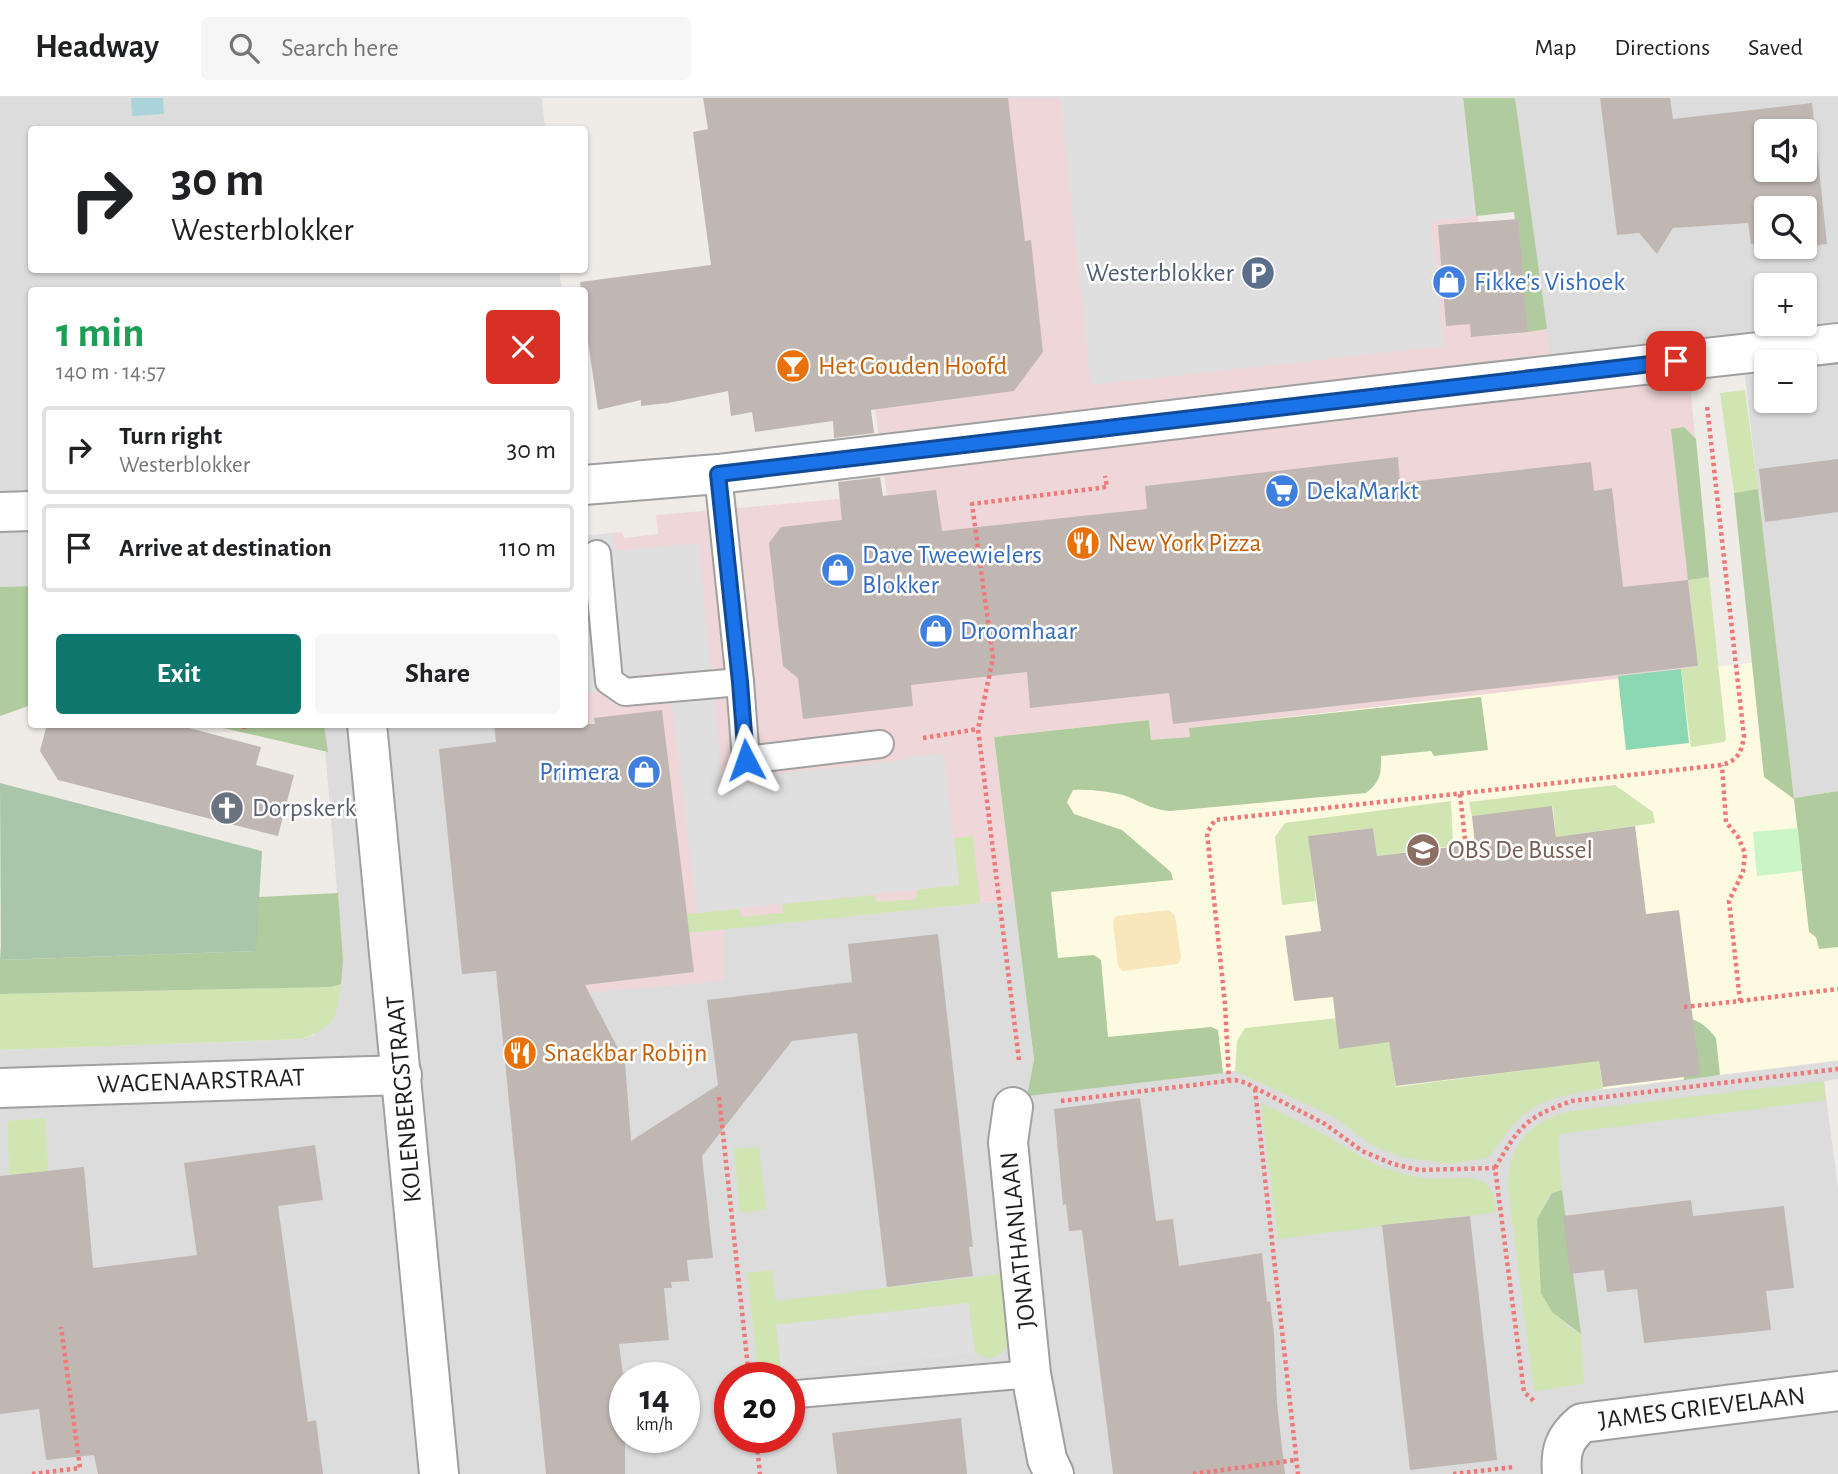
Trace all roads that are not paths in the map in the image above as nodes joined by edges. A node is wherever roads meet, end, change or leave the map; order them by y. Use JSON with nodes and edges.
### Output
{"nodes":[{"id":1,"x":1838,"y":343,"type":"edge"},
{"id":2,"x":718,"y":474,"type":"junction"},
{"id":3,"x":588,"y":485,"type":"edge"},
{"id":4,"x":28,"y":511,"type":"edge"},
{"id":5,"x":0,"y":512,"type":"edge"},
{"id":6,"x":597,"y":554,"type":"dead end"},
{"id":7,"x":740,"y":682,"type":"junction"},
{"id":8,"x":367,"y":728,"type":"edge"},
{"id":9,"x":880,"y":744,"type":"road end"},
{"id":10,"x":402,"y":1075,"type":"junction"},
{"id":11,"x":0,"y":1088,"type":"edge"},
{"id":12,"x":1013,"y":1107,"type":"road end"},
{"id":13,"x":1031,"y":1374,"type":"junction"},
{"id":14,"x":1838,"y":1391,"type":"edge"},
{"id":15,"x":805,"y":1393,"type":"edge"},
{"id":16,"x":1564,"y":1457,"type":"edge"},
{"id":17,"x":439,"y":1474,"type":"edge"},
{"id":18,"x":1054,"y":1474,"type":"edge"}],
"edges":[{"from":1,"to":2,"type":"street"},
{"from":2,"to":3,"type":"street"},
{"from":2,"to":7,"type":"lane"},
{"from":4,"to":5,"type":"street"},
{"from":6,"to":7,"type":"lane"},
{"from":7,"to":9,"type":"lane"},
{"from":8,"to":10,"type":"street","name":"KOLENBERGSTRAAT"},
{"from":10,"to":11,"type":"street","name":"WAGENAARSTRAAT"},
{"from":10,"to":17,"type":"street","name":"KOLENBERGSTRAAT"},
{"from":12,"to":13,"type":"street","name":"JONATHANLAAN"},
{"from":13,"to":15,"type":"lane"},
{"from":13,"to":18,"type":"street","name":"JONATHANLAAN"},
{"from":14,"to":16,"type":"street","name":"JAMES GRIEVELAAN"}]}
